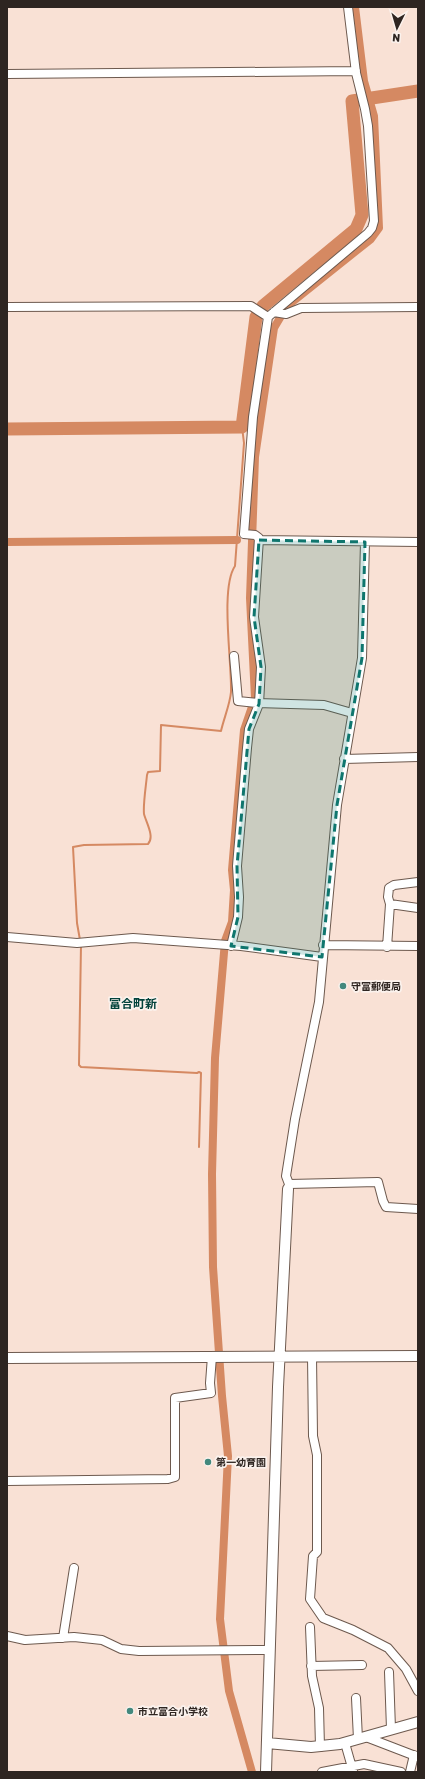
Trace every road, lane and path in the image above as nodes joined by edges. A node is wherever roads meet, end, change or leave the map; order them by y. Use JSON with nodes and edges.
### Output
{"nodes":[{"id":1,"x":348,"y":7,"type":"edge"},
{"id":2,"x":356,"y":71,"type":"junction"},
{"id":3,"x":7,"y":74,"type":"edge"},
{"id":4,"x":7,"y":307,"type":"edge"},
{"id":5,"x":418,"y":308,"type":"edge"},
{"id":6,"x":271,"y":314,"type":"junction"},
{"id":7,"x":254,"y":537,"type":"junction"},
{"id":8,"x":365,"y":542,"type":"junction"},
{"id":9,"x":418,"y":542,"type":"edge"},
{"id":10,"x":234,"y":656,"type":"dead end"},
{"id":11,"x":255,"y":703,"type":"junction"},
{"id":12,"x":352,"y":714,"type":"junction"},
{"id":13,"x":418,"y":757,"type":"edge"},
{"id":14,"x":344,"y":759,"type":"junction"},
{"id":15,"x":418,"y":882,"type":"edge"},
{"id":16,"x":390,"y":904,"type":"junction"},
{"id":17,"x":418,"y":908,"type":"edge"},
{"id":18,"x":7,"y":937,"type":"edge"},
{"id":19,"x":323,"y":945,"type":"junction"},
{"id":20,"x":226,"y":946,"type":"junction"},
{"id":21,"x":418,"y":946,"type":"edge"},
{"id":22,"x":387,"y":947,"type":"junction"},
{"id":23,"x":322,"y":957,"type":"junction"},
{"id":24,"x":288,"y":1187,"type":"junction"},
{"id":25,"x":418,"y":1209,"type":"edge"},
{"id":26,"x":213,"y":1356,"type":"junction"},
{"id":27,"x":280,"y":1356,"type":"junction"},
{"id":28,"x":312,"y":1356,"type":"junction"},
{"id":29,"x":418,"y":1356,"type":"edge"},
{"id":30,"x":7,"y":1358,"type":"edge"},
{"id":31,"x":7,"y":1481,"type":"edge"},
{"id":32,"x":74,"y":1568,"type":"dead end"},
{"id":33,"x":310,"y":1626,"type":"dead end"},
{"id":34,"x":7,"y":1636,"type":"edge"},
{"id":35,"x":63,"y":1638,"type":"junction"},
{"id":36,"x":269,"y":1650,"type":"junction"},
{"id":37,"x":362,"y":1665,"type":"dead end"},
{"id":38,"x":311,"y":1666,"type":"junction"},
{"id":39,"x":389,"y":1672,"type":"dead end"},
{"id":40,"x":418,"y":1691,"type":"edge"},
{"id":41,"x":356,"y":1698,"type":"dead end"},
{"id":42,"x":418,"y":1722,"type":"edge"},
{"id":43,"x":391,"y":1729,"type":"junction"},
{"id":44,"x":362,"y":1738,"type":"junction"},
{"id":45,"x":346,"y":1743,"type":"junction"},
{"id":46,"x":267,"y":1744,"type":"junction"},
{"id":47,"x":320,"y":1747,"type":"junction"},
{"id":48,"x":416,"y":1756,"type":"edge"},
{"id":49,"x":352,"y":1769,"type":"edge"},
{"id":50,"x":266,"y":1772,"type":"edge"},
{"id":51,"x":322,"y":1772,"type":"edge"},
{"id":52,"x":402,"y":1772,"type":"edge"},
{"id":53,"x":410,"y":1772,"type":"edge"}],
"edges":[{"from":1,"to":2,"type":"street"},
{"from":2,"to":3,"type":"street"},
{"from":2,"to":6,"type":"street"},
{"from":4,"to":6,"type":"street"},
{"from":5,"to":6,"type":"street"},
{"from":6,"to":7,"type":"street"},
{"from":7,"to":8,"type":"street"},
{"from":7,"to":11,"type":"street"},
{"from":8,"to":9,"type":"street"},
{"from":8,"to":12,"type":"street"},
{"from":10,"to":11,"type":"street"},
{"from":11,"to":12,"type":"street"},
{"from":11,"to":20,"type":"street"},
{"from":12,"to":14,"type":"street"},
{"from":13,"to":14,"type":"street"},
{"from":14,"to":19,"type":"street"},
{"from":15,"to":16,"type":"street"},
{"from":16,"to":17,"type":"street"},
{"from":16,"to":22,"type":"street"},
{"from":18,"to":20,"type":"street"},
{"from":19,"to":22,"type":"street"},
{"from":19,"to":23,"type":"street"},
{"from":20,"to":23,"type":"street"},
{"from":21,"to":22,"type":"street"},
{"from":23,"to":24,"type":"street"},
{"from":24,"to":25,"type":"street"},
{"from":24,"to":27,"type":"street"},
{"from":26,"to":27,"type":"street"},
{"from":26,"to":30,"type":"street"},
{"from":26,"to":31,"type":"street"},
{"from":27,"to":28,"type":"street"},
{"from":27,"to":36,"type":"street"},
{"from":28,"to":29,"type":"street"},
{"from":28,"to":40,"type":"street"},
{"from":32,"to":35,"type":"street"},
{"from":33,"to":38,"type":"street"},
{"from":34,"to":35,"type":"street"},
{"from":35,"to":36,"type":"street"},
{"from":36,"to":46,"type":"street"},
{"from":37,"to":38,"type":"street"},
{"from":38,"to":47,"type":"street"},
{"from":39,"to":43,"type":"street"},
{"from":41,"to":44,"type":"street"},
{"from":42,"to":43,"type":"street"},
{"from":43,"to":44,"type":"street"},
{"from":44,"to":45,"type":"street"},
{"from":44,"to":48,"type":"street"},
{"from":45,"to":47,"type":"street"},
{"from":45,"to":49,"type":"street"},
{"from":46,"to":47,"type":"street"},
{"from":46,"to":50,"type":"street"},
{"from":48,"to":53,"type":"street"},
{"from":49,"to":51,"type":"street"},
{"from":49,"to":52,"type":"street"}]}
